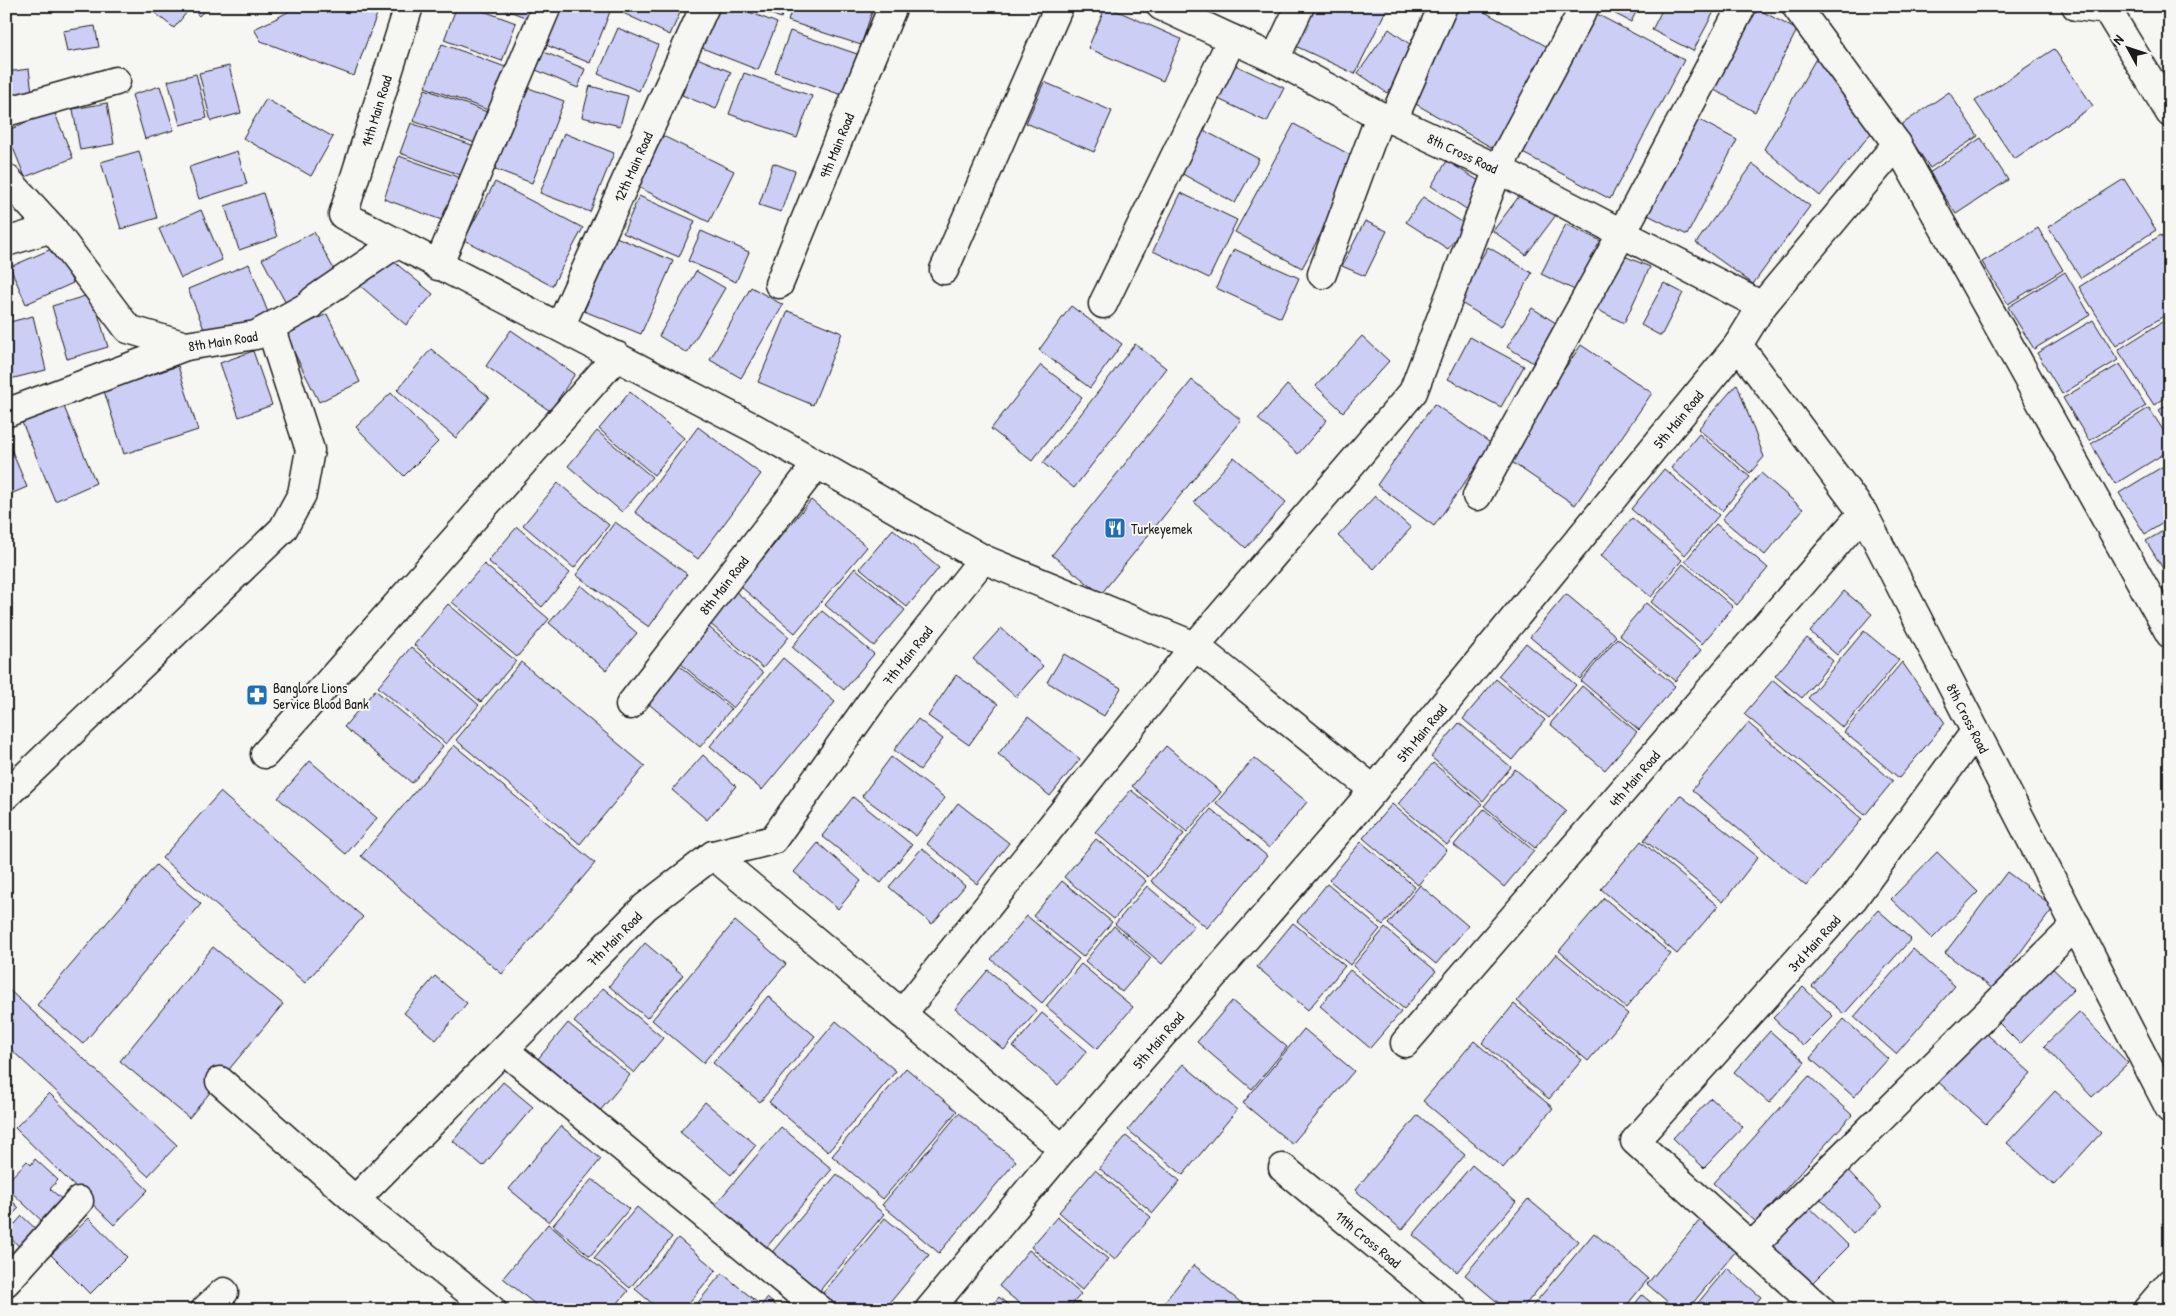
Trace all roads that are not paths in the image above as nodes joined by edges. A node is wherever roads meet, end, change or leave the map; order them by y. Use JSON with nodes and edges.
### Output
{"nodes":[{"id":1,"x":409,"y":6,"type":"edge"},
{"id":2,"x":547,"y":6,"type":"edge"},
{"id":3,"x":705,"y":6,"type":"edge"},
{"id":4,"x":892,"y":6,"type":"edge"},
{"id":5,"x":1060,"y":6,"type":"edge"},
{"id":6,"x":1161,"y":6,"type":"edge"},
{"id":7,"x":1300,"y":6,"type":"edge"},
{"id":8,"x":1443,"y":6,"type":"edge"},
{"id":9,"x":1586,"y":6,"type":"edge"},
{"id":10,"x":1742,"y":6,"type":"edge"},
{"id":11,"x":1796,"y":6,"type":"edge"},
{"id":12,"x":2076,"y":6,"type":"edge"},
{"id":13,"x":2106,"y":8,"type":"edge"},
{"id":14,"x":1232,"y":39,"type":"junction"},
{"id":15,"x":1275,"y":59,"type":"junction"},
{"id":16,"x":116,"y":80,"type":"dead end"},
{"id":17,"x":6,"y":112,"type":"edge"},
{"id":18,"x":2170,"y":113,"type":"edge"},
{"id":19,"x":1387,"y":118,"type":"junction"},
{"id":20,"x":1897,"y":144,"type":"junction"},
{"id":21,"x":1498,"y":169,"type":"junction"},
{"id":22,"x":6,"y":178,"type":"edge"},
{"id":23,"x":52,"y":228,"type":"junction"},
{"id":24,"x":1621,"y":235,"type":"junction"},
{"id":25,"x":6,"y":242,"type":"edge"},
{"id":26,"x":397,"y":243,"type":"junction"},
{"id":27,"x":438,"y":266,"type":"junction"},
{"id":28,"x":944,"y":270,"type":"dead end"},
{"id":29,"x":1322,"y":274,"type":"dead end"},
{"id":30,"x":779,"y":284,"type":"dead end"},
{"id":31,"x":1103,"y":304,"type":"dead end"},
{"id":32,"x":1762,"y":306,"type":"junction"},
{"id":33,"x":560,"y":327,"type":"junction"},
{"id":34,"x":271,"y":329,"type":"junction"},
{"id":35,"x":1738,"y":345,"type":"junction"},
{"id":36,"x":186,"y":346,"type":"junction"},
{"id":37,"x":617,"y":356,"type":"junction"},
{"id":38,"x":6,"y":413,"type":"edge"},
{"id":39,"x":817,"y":464,"type":"junction"},
{"id":40,"x":1477,"y":496,"type":"dead end"},
{"id":41,"x":1863,"y":513,"type":"junction"},
{"id":42,"x":983,"y":559,"type":"junction"},
{"id":43,"x":2170,"y":634,"type":"edge"},
{"id":44,"x":1195,"y":646,"type":"junction"},
{"id":45,"x":630,"y":705,"type":"dead end"},
{"id":46,"x":1975,"y":732,"type":"junction"},
{"id":47,"x":265,"y":754,"type":"dead end"},
{"id":48,"x":1374,"y":790,"type":"junction"},
{"id":49,"x":6,"y":795,"type":"edge"},
{"id":50,"x":713,"y":855,"type":"junction"},
{"id":51,"x":2076,"y":925,"type":"junction"},
{"id":52,"x":902,"y":1014,"type":"junction"},
{"id":53,"x":1404,"y":1043,"type":"dead end"},
{"id":54,"x":504,"y":1050,"type":"junction"},
{"id":55,"x":220,"y":1081,"type":"dead end"},
{"id":56,"x":2170,"y":1110,"type":"edge"},
{"id":57,"x":1064,"y":1149,"type":"junction"},
{"id":58,"x":1282,"y":1168,"type":"dead end"},
{"id":59,"x":355,"y":1200,"type":"junction"},
{"id":60,"x":79,"y":1201,"type":"dead end"},
{"id":61,"x":1751,"y":1247,"type":"junction"},
{"id":62,"x":6,"y":1282,"type":"edge"},
{"id":63,"x":2170,"y":1283,"type":"edge"},
{"id":64,"x":492,"y":1310,"type":"edge"},
{"id":65,"x":820,"y":1310,"type":"edge"},
{"id":66,"x":929,"y":1310,"type":"edge"},
{"id":67,"x":1454,"y":1310,"type":"edge"},
{"id":68,"x":1821,"y":1310,"type":"edge"},
{"id":69,"x":2147,"y":1310,"type":"edge"}],
"edges":[{"from":1,"to":26,"type":"street","name":"14th Main Road"},
{"from":2,"to":27,"type":"street"},
{"from":3,"to":33,"type":"street","name":"12th Main Road"},
{"from":4,"to":30,"type":"street","name":"9th Main Road"},
{"from":5,"to":28,"type":"street"},
{"from":6,"to":14,"type":"street","name":"8th Cross Road"},
{"from":7,"to":15,"type":"street"},
{"from":8,"to":19,"type":"street"},
{"from":9,"to":21,"type":"street"},
{"from":10,"to":24,"type":"street"},
{"from":11,"to":20,"type":"street"},
{"from":12,"to":13,"type":"street"},
{"from":13,"to":18,"type":"street"},
{"from":14,"to":15,"type":"street","name":"8th Cross Road"},
{"from":14,"to":31,"type":"street"},
{"from":15,"to":19,"type":"street","name":"8th Cross Road"},
{"from":16,"to":17,"type":"street"},
{"from":19,"to":21,"type":"street","name":"8th Cross Road"},
{"from":19,"to":29,"type":"street"},
{"from":20,"to":32,"type":"street","name":"5th Main Road"},
{"from":20,"to":43,"type":"street"},
{"from":21,"to":24,"type":"street","name":"8th Cross Road"},
{"from":21,"to":44,"type":"street"},
{"from":22,"to":23,"type":"street","name":"8th Main Road"},
{"from":23,"to":25,"type":"street"},
{"from":23,"to":36,"type":"street","name":"8th Main Road"},
{"from":24,"to":32,"type":"street","name":"8th Cross Road"},
{"from":24,"to":40,"type":"street"},
{"from":26,"to":27,"type":"street"},
{"from":26,"to":34,"type":"street","name":"8th Main Road"},
{"from":27,"to":33,"type":"street"},
{"from":32,"to":35,"type":"street","name":"5th Main Road"},
{"from":33,"to":37,"type":"street"},
{"from":34,"to":36,"type":"street","name":"8th Main Road"},
{"from":34,"to":49,"type":"street"},
{"from":35,"to":41,"type":"street","name":"8th Cross Road"},
{"from":35,"to":48,"type":"street","name":"5th Main Road"},
{"from":36,"to":38,"type":"street"},
{"from":37,"to":39,"type":"street"},
{"from":37,"to":47,"type":"street"},
{"from":39,"to":42,"type":"street"},
{"from":39,"to":45,"type":"street","name":"8th Main Road"},
{"from":41,"to":46,"type":"street","name":"8th Cross Road"},
{"from":41,"to":53,"type":"street","name":"4th Main Road"},
{"from":42,"to":44,"type":"street"},
{"from":42,"to":50,"type":"street","name":"7th Main Road"},
{"from":44,"to":48,"type":"street"},
{"from":44,"to":52,"type":"street"},
{"from":46,"to":51,"type":"street","name":"8th Cross Road"},
{"from":46,"to":61,"type":"street","name":"3rd Main Road"},
{"from":48,"to":57,"type":"street","name":"5th Main Road"},
{"from":50,"to":52,"type":"street"},
{"from":50,"to":54,"type":"street","name":"7th Main Road"},
{"from":51,"to":56,"type":"street","name":"8th Cross Road"},
{"from":51,"to":61,"type":"street"},
{"from":52,"to":57,"type":"street"},
{"from":54,"to":59,"type":"street","name":"7th Main Road"},
{"from":54,"to":65,"type":"street"},
{"from":55,"to":59,"type":"street"},
{"from":57,"to":66,"type":"street","name":"5th Main Road"},
{"from":58,"to":67,"type":"street","name":"11th Cross Road"},
{"from":59,"to":64,"type":"street"},
{"from":60,"to":62,"type":"street"},
{"from":61,"to":68,"type":"street"},
{"from":63,"to":69,"type":"street"}]}
